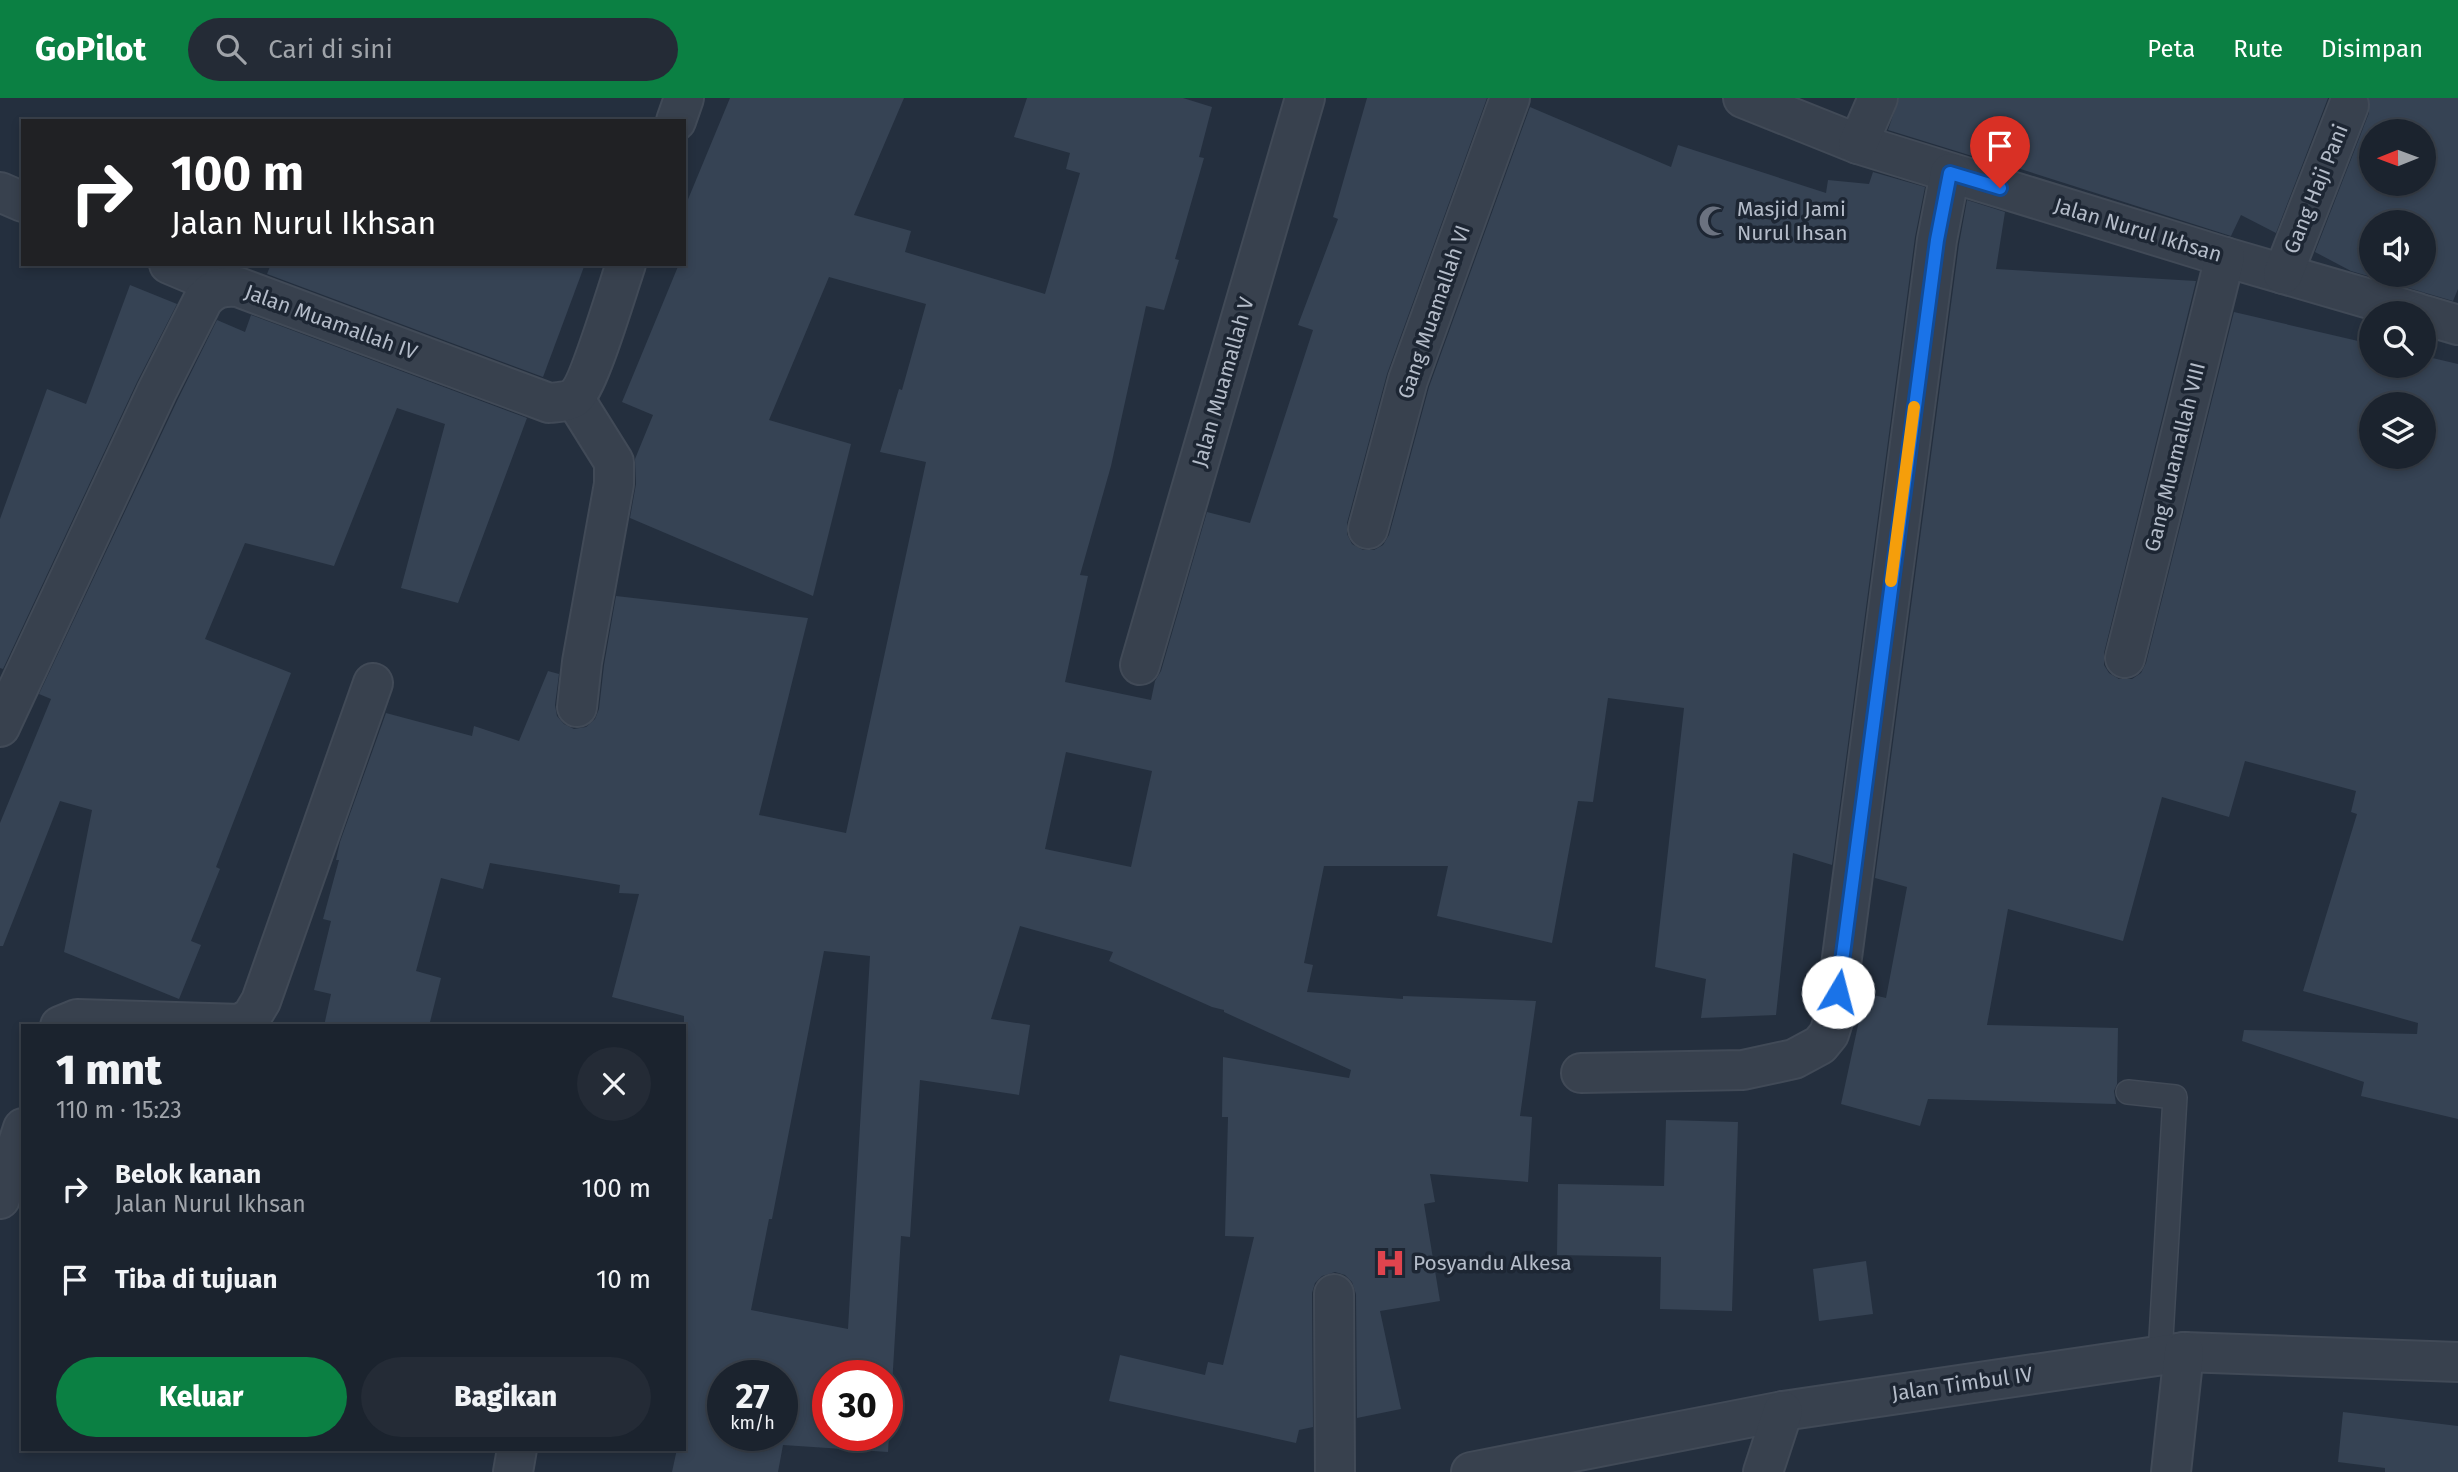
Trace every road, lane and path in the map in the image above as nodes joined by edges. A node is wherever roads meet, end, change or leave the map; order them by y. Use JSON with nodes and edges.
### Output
{"nodes":[{"id":1,"x":684,"y":98,"type":"edge"},
{"id":2,"x":1305,"y":98,"type":"edge"},
{"id":3,"x":1510,"y":98,"type":"edge"},
{"id":4,"x":1743,"y":98,"type":"edge"},
{"id":5,"x":1878,"y":98,"type":"edge"},
{"id":6,"x":2349,"y":105,"type":"dead end"},
{"id":7,"x":677,"y":119,"type":"edge"},
{"id":8,"x":1858,"y":144,"type":"junction"},
{"id":9,"x":1950,"y":173,"type":"junction"},
{"id":10,"x":0,"y":192,"type":"edge"},
{"id":11,"x":21,"y":201,"type":"edge"},
{"id":12,"x":2225,"y":257,"type":"junction"},
{"id":13,"x":174,"y":266,"type":"edge"},
{"id":14,"x":625,"y":266,"type":"edge"},
{"id":15,"x":2283,"y":274,"type":"junction"},
{"id":16,"x":221,"y":286,"type":"junction"},
{"id":17,"x":2376,"y":301,"type":"edge"},
{"id":18,"x":2436,"y":319,"type":"edge"},
{"id":19,"x":2458,"y":325,"type":"edge"},
{"id":20,"x":574,"y":398,"type":"junction"},
{"id":21,"x":1368,"y":528,"type":"dead end"},
{"id":22,"x":2125,"y":657,"type":"dead end"},
{"id":23,"x":1140,"y":665,"type":"dead end"},
{"id":24,"x":373,"y":683,"type":"dead end"},
{"id":25,"x":5,"y":704,"type":"edge"},
{"id":26,"x":577,"y":707,"type":"dead end"},
{"id":27,"x":65,"y":1024,"type":"edge"},
{"id":28,"x":241,"y":1024,"type":"edge"},
{"id":29,"x":241,"y":1024,"type":"edge"},
{"id":30,"x":1581,"y":1073,"type":"dead end"},
{"id":31,"x":2128,"y":1092,"type":"dead end"},
{"id":32,"x":21,"y":1134,"type":"edge"},
{"id":33,"x":0,"y":1199,"type":"edge"},
{"id":34,"x":1334,"y":1293,"type":"dead end"},
{"id":35,"x":2172,"y":1354,"type":"junction"},
{"id":36,"x":2458,"y":1362,"type":"edge"},
{"id":37,"x":1783,"y":1411,"type":"junction"},
{"id":38,"x":517,"y":1451,"type":"edge"},
{"id":39,"x":513,"y":1472,"type":"edge"},
{"id":40,"x":1335,"y":1472,"type":"edge"},
{"id":41,"x":1471,"y":1472,"type":"edge"},
{"id":42,"x":1763,"y":1472,"type":"edge"},
{"id":43,"x":2171,"y":1472,"type":"edge"}],
"edges":[{"from":1,"to":7,"type":"street"},
{"from":2,"to":23,"type":"street","name":"Jalan Muamallah V"},
{"from":3,"to":21,"type":"street","name":"Gang Muamallah VI"},
{"from":4,"to":8,"type":"street","name":"Jalan Nurul Ikhsan"},
{"from":5,"to":8,"type":"street"},
{"from":6,"to":15,"type":"street","name":"Gang Haji Pani"},
{"from":8,"to":9,"type":"street","name":"Jalan Nurul Ikhsan"},
{"from":9,"to":12,"type":"street","name":"Jalan Nurul Ikhsan"},
{"from":9,"to":30,"type":"street"},
{"from":10,"to":11,"type":"street"},
{"from":12,"to":15,"type":"street","name":"Jalan Nurul Ikhsan"},
{"from":12,"to":22,"type":"street","name":"Gang Muamallah VIII"},
{"from":13,"to":16,"type":"street"},
{"from":14,"to":20,"type":"street"},
{"from":15,"to":17,"type":"street","name":"Jalan Nurul Ikhsan"},
{"from":16,"to":20,"type":"street","name":"Jalan Muamallah IV"},
{"from":16,"to":25,"type":"street","name":"Jalan Muamallah IV"},
{"from":18,"to":19,"type":"street"},
{"from":20,"to":26,"type":"street"},
{"from":24,"to":29,"type":"street"},
{"from":27,"to":28,"type":"street"},
{"from":31,"to":35,"type":"lane"},
{"from":32,"to":33,"type":"street"},
{"from":34,"to":40,"type":"street"},
{"from":35,"to":36,"type":"street","name":"Jalan Timbul IV"},
{"from":35,"to":37,"type":"street","name":"Jalan Timbul IV"},
{"from":35,"to":43,"type":"street"},
{"from":37,"to":41,"type":"street","name":"Jalan Timbul IV"},
{"from":37,"to":42,"type":"street"},
{"from":38,"to":39,"type":"street"}]}
